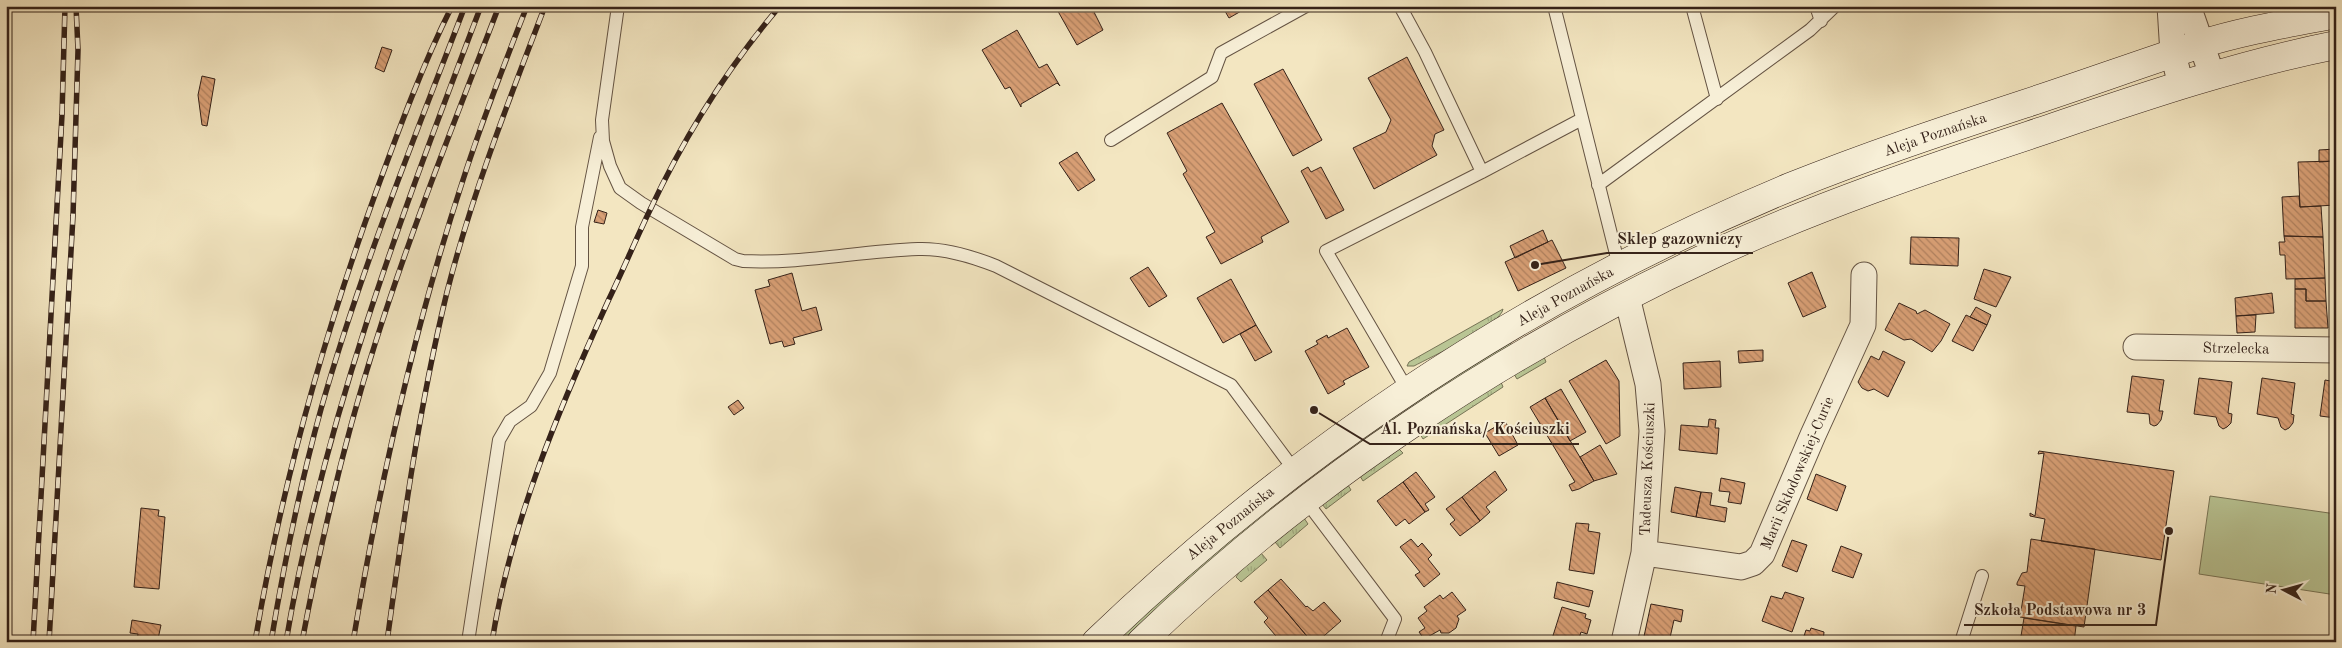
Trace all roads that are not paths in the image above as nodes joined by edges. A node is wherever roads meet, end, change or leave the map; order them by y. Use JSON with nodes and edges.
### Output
{"nodes":[{"id":1,"x":618,"y":6,"type":"edge"},
{"id":2,"x":1306,"y":6,"type":"edge"},
{"id":3,"x":1400,"y":6,"type":"edge"},
{"id":4,"x":1554,"y":6,"type":"edge"},
{"id":5,"x":1692,"y":6,"type":"edge"},
{"id":6,"x":1816,"y":6,"type":"edge"},
{"id":7,"x":1835,"y":6,"type":"edge"},
{"id":8,"x":2170,"y":6,"type":"edge"},
{"id":9,"x":2188,"y":6,"type":"edge"},
{"id":10,"x":2336,"y":14,"type":"edge"},
{"id":11,"x":1820,"y":22,"type":"junction"},
{"id":12,"x":2202,"y":44,"type":"junction"},
{"id":13,"x":2336,"y":45,"type":"edge"},
{"id":14,"x":2173,"y":54,"type":"junction"},
{"id":15,"x":2212,"y":75,"type":"junction"},
{"id":16,"x":2181,"y":85,"type":"junction"},
{"id":17,"x":1717,"y":99,"type":"junction"},
{"id":18,"x":1582,"y":119,"type":"junction"},
{"id":19,"x":602,"y":128,"type":"junction"},
{"id":20,"x":1111,"y":140,"type":"dead end"},
{"id":21,"x":1482,"y":172,"type":"junction"},
{"id":22,"x":1598,"y":185,"type":"junction"},
{"id":23,"x":1619,"y":266,"type":"junction"},
{"id":24,"x":1864,"y":275,"type":"dead end"},
{"id":25,"x":1627,"y":297,"type":"junction"},
{"id":26,"x":2136,"y":347,"type":"dead end"},
{"id":27,"x":2336,"y":350,"type":"edge"},
{"id":28,"x":1408,"y":391,"type":"junction"},
{"id":29,"x":1294,"y":471,"type":"junction"},
{"id":30,"x":1306,"y":501,"type":"junction"},
{"id":31,"x":1644,"y":553,"type":"junction"},
{"id":32,"x":1982,"y":576,"type":"dead end"},
{"id":33,"x":468,"y":642,"type":"edge"},
{"id":34,"x":1096,"y":642,"type":"edge"},
{"id":35,"x":1141,"y":642,"type":"edge"},
{"id":36,"x":1386,"y":642,"type":"edge"},
{"id":37,"x":1624,"y":642,"type":"edge"},
{"id":38,"x":1962,"y":642,"type":"edge"}],
"edges":[{"from":1,"to":19,"type":"lane"},
{"from":2,"to":20,"type":"lane"},
{"from":3,"to":21,"type":"lane"},
{"from":4,"to":18,"type":"lane"},
{"from":5,"to":17,"type":"lane"},
{"from":6,"to":11,"type":"lane"},
{"from":7,"to":11,"type":"lane"},
{"from":8,"to":14,"type":"street"},
{"from":9,"to":12,"type":"street"},
{"from":10,"to":12,"type":"main road","name":"Aleja Poznańska"},
{"from":11,"to":17,"type":"lane"},
{"from":12,"to":14,"type":"main road","name":"Aleja Poznańska"},
{"from":12,"to":15,"type":"street"},
{"from":13,"to":15,"type":"main road","name":"Aleja Poznańska"},
{"from":14,"to":16,"type":"street"},
{"from":14,"to":23,"type":"main road","name":"Aleja Poznańska"},
{"from":15,"to":16,"type":"main road","name":"Aleja Poznańska"},
{"from":16,"to":25,"type":"main road","name":"Aleja Poznańska"},
{"from":17,"to":22,"type":"lane"},
{"from":18,"to":21,"type":"lane"},
{"from":18,"to":22,"type":"lane"},
{"from":19,"to":29,"type":"lane"},
{"from":19,"to":33,"type":"lane"},
{"from":21,"to":28,"type":"lane"},
{"from":22,"to":23,"type":"lane"},
{"from":23,"to":25,"type":"main road"},
{"from":23,"to":28,"type":"main road","name":"Aleja Poznańska"},
{"from":24,"to":31,"type":"street","name":"Marii Skłodowskiej-Curie"},
{"from":25,"to":30,"type":"main road","name":"Aleja Poznańska"},
{"from":25,"to":31,"type":"street","name":"Tadeusza Kościuszki"},
{"from":26,"to":27,"type":"street","name":"Strzelecka"},
{"from":28,"to":29,"type":"main road","name":"Aleja Poznańska"},
{"from":29,"to":34,"type":"main road","name":"Aleja Poznańska"},
{"from":30,"to":35,"type":"main road","name":"Aleja Poznańska"},
{"from":30,"to":36,"type":"lane"},
{"from":31,"to":37,"type":"street","name":"Tadeusza Kościuszki"},
{"from":32,"to":38,"type":"lane"}]}
